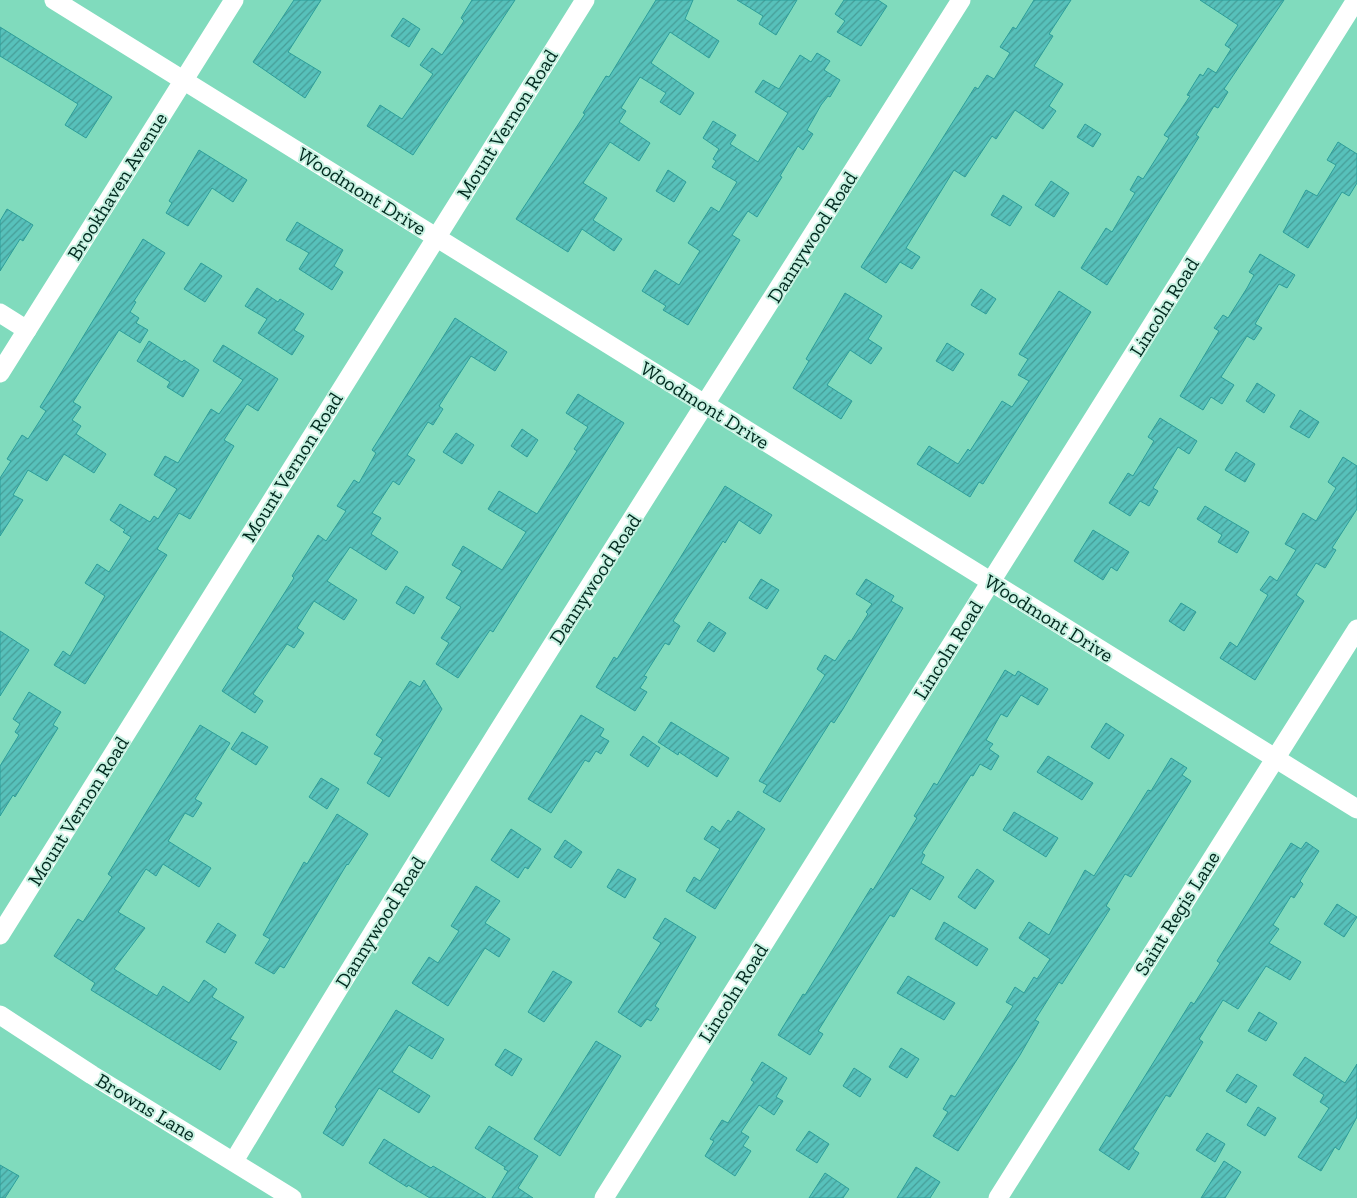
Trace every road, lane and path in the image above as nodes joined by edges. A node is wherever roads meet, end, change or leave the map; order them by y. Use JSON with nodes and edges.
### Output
{"nodes":[{"id":1,"x":54,"y":0,"type":"edge"},
{"id":2,"x":234,"y":0,"type":"edge"},
{"id":3,"x":585,"y":0,"type":"edge"},
{"id":4,"x":961,"y":0,"type":"edge"},
{"id":5,"x":1356,"y":0,"type":"edge"},
{"id":6,"x":183,"y":80,"type":"junction"},
{"id":7,"x":436,"y":237,"type":"junction"},
{"id":8,"x":0,"y":313,"type":"edge"},
{"id":9,"x":27,"y":330,"type":"junction"},
{"id":10,"x":0,"y":373,"type":"edge"},
{"id":11,"x":706,"y":405,"type":"junction"},
{"id":12,"x":991,"y":582,"type":"junction"},
{"id":13,"x":1357,"y":629,"type":"edge"},
{"id":14,"x":1275,"y":758,"type":"junction"},
{"id":15,"x":1357,"y":809,"type":"edge"},
{"id":16,"x":0,"y":935,"type":"edge"},
{"id":17,"x":0,"y":1015,"type":"edge"},
{"id":18,"x":234,"y":1161,"type":"junction"},
{"id":19,"x":292,"y":1198,"type":"edge"},
{"id":20,"x":604,"y":1198,"type":"edge"},
{"id":21,"x":998,"y":1198,"type":"edge"}],
"edges":[{"from":1,"to":6,"type":"street","name":"Woodmont Drive"},
{"from":2,"to":6,"type":"street","name":"Brookhaven Avenue"},
{"from":3,"to":7,"type":"street","name":"Mount Vernon Road"},
{"from":4,"to":11,"type":"street","name":"Dannywood Road"},
{"from":5,"to":12,"type":"street","name":"Lincoln Road"},
{"from":6,"to":7,"type":"street","name":"Woodmont Drive"},
{"from":6,"to":9,"type":"street","name":"Brookhaven Avenue"},
{"from":7,"to":11,"type":"street","name":"Woodmont Drive"},
{"from":7,"to":16,"type":"street","name":"Mount Vernon Road"},
{"from":8,"to":9,"type":"street"},
{"from":9,"to":10,"type":"street","name":"Brookhaven Avenue"},
{"from":11,"to":12,"type":"street","name":"Woodmont Drive"},
{"from":11,"to":18,"type":"street","name":"Dannywood Road"},
{"from":12,"to":14,"type":"street","name":"Woodmont Drive"},
{"from":12,"to":20,"type":"street","name":"Lincoln Road"},
{"from":13,"to":14,"type":"street","name":"Saint Regis Lane"},
{"from":14,"to":15,"type":"street","name":"Woodmont Drive"},
{"from":14,"to":21,"type":"street","name":"Saint Regis Lane"},
{"from":17,"to":18,"type":"street","name":"Browns Lane"},
{"from":18,"to":19,"type":"street","name":"Browns Lane"}]}
